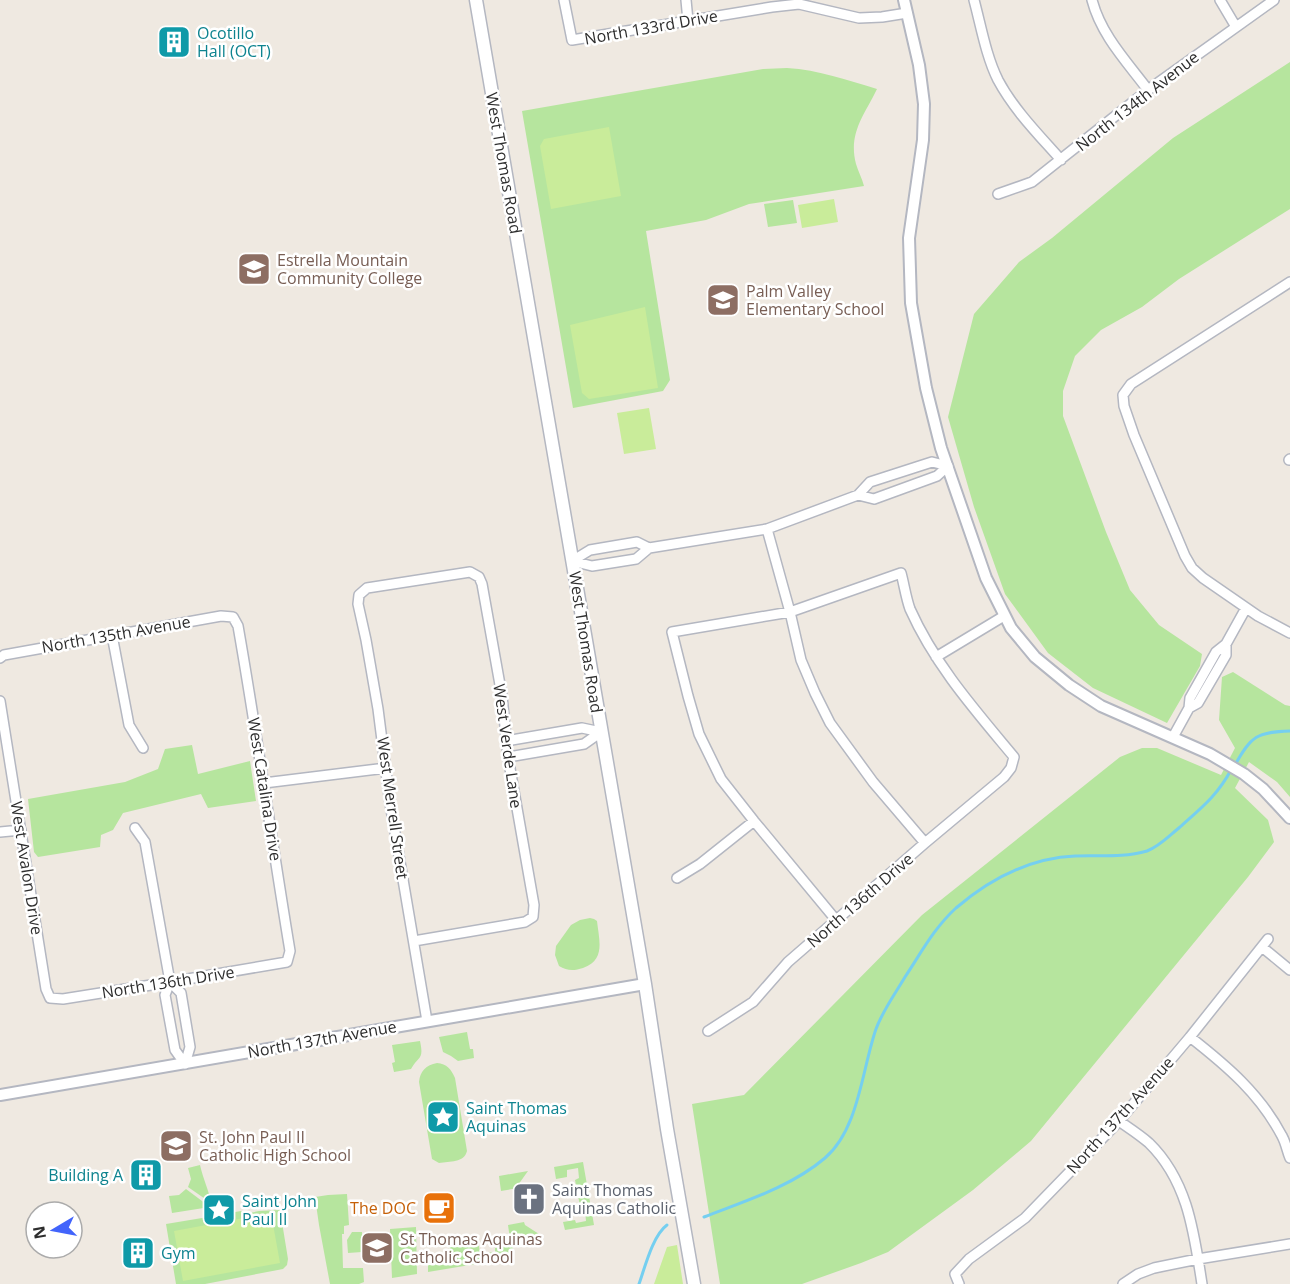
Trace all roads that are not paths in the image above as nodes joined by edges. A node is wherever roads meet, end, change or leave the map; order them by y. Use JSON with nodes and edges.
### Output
{"nodes":[{"id":1,"x":476,"y":0,"type":"edge"},
{"id":2,"x":564,"y":0,"type":"edge"},
{"id":3,"x":686,"y":0,"type":"edge"},
{"id":4,"x":904,"y":0,"type":"edge"},
{"id":5,"x":974,"y":0,"type":"edge"},
{"id":6,"x":1092,"y":0,"type":"edge"},
{"id":7,"x":1220,"y":0,"type":"edge"},
{"id":8,"x":1274,"y":0,"type":"edge"},
{"id":9,"x":799,"y":2,"type":"edge"},
{"id":10,"x":907,"y":13,"type":"junction"},
{"id":11,"x":688,"y":21,"type":"junction"},
{"id":12,"x":1236,"y":27,"type":"junction"},
{"id":13,"x":1148,"y":90,"type":"junction"},
{"id":14,"x":1061,"y":160,"type":"junction"},
{"id":15,"x":998,"y":194,"type":"dead end"},
{"id":16,"x":1290,"y":282,"type":"edge"},
{"id":17,"x":948,"y":466,"type":"junction"},
{"id":18,"x":858,"y":495,"type":"junction"},
{"id":19,"x":767,"y":529,"type":"junction"},
{"id":20,"x":650,"y":548,"type":"junction"},
{"id":21,"x":572,"y":561,"type":"junction"},
{"id":22,"x":479,"y":577,"type":"joint"},
{"id":23,"x":1246,"y":608,"type":"junction"},
{"id":24,"x":790,"y":612,"type":"junction"},
{"id":25,"x":1004,"y":616,"type":"junction"},
{"id":26,"x":233,"y":617,"type":"joint"},
{"id":27,"x":1290,"y":633,"type":"edge"},
{"id":28,"x":112,"y":635,"type":"junction"},
{"id":29,"x":936,"y":657,"type":"junction"},
{"id":30,"x":0,"y":658,"type":"edge"},
{"id":31,"x":0,"y":701,"type":"edge"},
{"id":32,"x":601,"y":732,"type":"junction"},
{"id":33,"x":1173,"y":737,"type":"junction"},
{"id":34,"x":506,"y":741,"type":"junction"},
{"id":35,"x":143,"y":748,"type":"dead end"},
{"id":36,"x":508,"y":757,"type":"junction"},
{"id":37,"x":386,"y":768,"type":"junction"},
{"id":38,"x":264,"y":783,"type":"junction"},
{"id":39,"x":1290,"y":818,"type":"edge"},
{"id":40,"x":754,"y":821,"type":"junction"},
{"id":41,"x":135,"y":828,"type":"dead end"},
{"id":42,"x":21,"y":830,"type":"junction"},
{"id":43,"x":0,"y":832,"type":"edge"},
{"id":44,"x":925,"y":843,"type":"junction"},
{"id":45,"x":677,"y":878,"type":"dead end"},
{"id":46,"x":836,"y":920,"type":"junction"},
{"id":47,"x":414,"y":941,"type":"junction"},
{"id":48,"x":287,"y":962,"type":"joint"},
{"id":49,"x":1290,"y":970,"type":"edge"},
{"id":50,"x":170,"y":982,"type":"junction"},
{"id":51,"x":645,"y":984,"type":"junction"},
{"id":52,"x":50,"y":998,"type":"joint"},
{"id":53,"x":427,"y":1021,"type":"junction"},
{"id":54,"x":708,"y":1031,"type":"dead end"},
{"id":55,"x":1190,"y":1037,"type":"junction"},
{"id":56,"x":184,"y":1064,"type":"junction"},
{"id":57,"x":0,"y":1095,"type":"edge"},
{"id":58,"x":1119,"y":1121,"type":"junction"},
{"id":59,"x":1290,"y":1158,"type":"edge"},
{"id":60,"x":1290,"y":1244,"type":"edge"},
{"id":61,"x":1198,"y":1259,"type":"junction"},
{"id":62,"x":694,"y":1284,"type":"edge"},
{"id":63,"x":959,"y":1284,"type":"edge"},
{"id":64,"x":1123,"y":1284,"type":"edge"},
{"id":65,"x":1202,"y":1284,"type":"edge"}],
"edges":[{"from":1,"to":21,"type":"main road","name":"West Thomas Road"},
{"from":2,"to":11,"type":"street","name":"North 133rd Drive"},
{"from":3,"to":11,"type":"street"},
{"from":4,"to":10,"type":"street"},
{"from":5,"to":14,"type":"street"},
{"from":6,"to":13,"type":"street"},
{"from":7,"to":12,"type":"street"},
{"from":8,"to":12,"type":"street","name":"North 134th Avenue"},
{"from":9,"to":10,"type":"street","name":"North 133rd Drive"},
{"from":9,"to":11,"type":"street","name":"North 133rd Drive"},
{"from":10,"to":17,"type":"street"},
{"from":12,"to":13,"type":"street","name":"North 134th Avenue"},
{"from":13,"to":14,"type":"street","name":"North 134th Avenue"},
{"from":14,"to":15,"type":"street","name":"North 134th Avenue"},
{"from":16,"to":23,"type":"street"},
{"from":17,"to":18,"type":"street"},
{"from":17,"to":18,"type":"street"},
{"from":17,"to":25,"type":"street"},
{"from":18,"to":19,"type":"street"},
{"from":19,"to":20,"type":"street"},
{"from":19,"to":24,"type":"street"},
{"from":20,"to":21,"type":"street"},
{"from":20,"to":21,"type":"street"},
{"from":21,"to":32,"type":"main road","name":"West Thomas Road"},
{"from":22,"to":34,"type":"street","name":"West Verde Lane"},
{"from":22,"to":37,"type":"street","name":"West Merrell Street"},
{"from":23,"to":27,"type":"street"},
{"from":23,"to":33,"type":"street"},
{"from":24,"to":29,"type":"street"},
{"from":24,"to":40,"type":"street"},
{"from":24,"to":44,"type":"street"},
{"from":25,"to":29,"type":"street"},
{"from":25,"to":33,"type":"street"},
{"from":26,"to":28,"type":"street","name":"North 135th Avenue"},
{"from":26,"to":38,"type":"street","name":"West Catalina Drive"},
{"from":28,"to":30,"type":"street","name":"North 135th Avenue"},
{"from":28,"to":35,"type":"street"},
{"from":29,"to":44,"type":"street","name":"North 136th Drive"},
{"from":31,"to":42,"type":"street","name":"West Avalon Drive"},
{"from":32,"to":34,"type":"street"},
{"from":32,"to":36,"type":"street"},
{"from":32,"to":51,"type":"main road","name":"West Thomas Road"},
{"from":33,"to":39,"type":"street"},
{"from":34,"to":36,"type":"street","name":"West Verde Lane"},
{"from":36,"to":47,"type":"street","name":"West Verde Lane"},
{"from":37,"to":38,"type":"street"},
{"from":37,"to":47,"type":"street","name":"West Merrell Street"},
{"from":38,"to":48,"type":"street","name":"West Catalina Drive"},
{"from":40,"to":45,"type":"street"},
{"from":40,"to":46,"type":"street"},
{"from":41,"to":50,"type":"street"},
{"from":42,"to":43,"type":"street"},
{"from":42,"to":52,"type":"street","name":"West Avalon Drive"},
{"from":44,"to":46,"type":"street","name":"North 136th Drive"},
{"from":46,"to":54,"type":"street","name":"North 136th Drive"},
{"from":47,"to":53,"type":"street","name":"West Merrell Street"},
{"from":48,"to":50,"type":"street","name":"North 136th Drive"},
{"from":49,"to":55,"type":"street","name":"North 137th Avenue"},
{"from":50,"to":52,"type":"street","name":"North 136th Drive"},
{"from":50,"to":56,"type":"street"},
{"from":50,"to":56,"type":"street"},
{"from":51,"to":53,"type":"street","name":"North 137th Avenue"},
{"from":51,"to":62,"type":"main road","name":"West Thomas Road"},
{"from":53,"to":56,"type":"street","name":"North 137th Avenue"},
{"from":55,"to":58,"type":"street","name":"North 137th Avenue"},
{"from":55,"to":59,"type":"street"},
{"from":56,"to":57,"type":"street","name":"North 137th Avenue"},
{"from":58,"to":61,"type":"street"},
{"from":58,"to":63,"type":"street","name":"North 137th Avenue"},
{"from":60,"to":61,"type":"street"},
{"from":61,"to":64,"type":"street"},
{"from":61,"to":65,"type":"street"}]}
